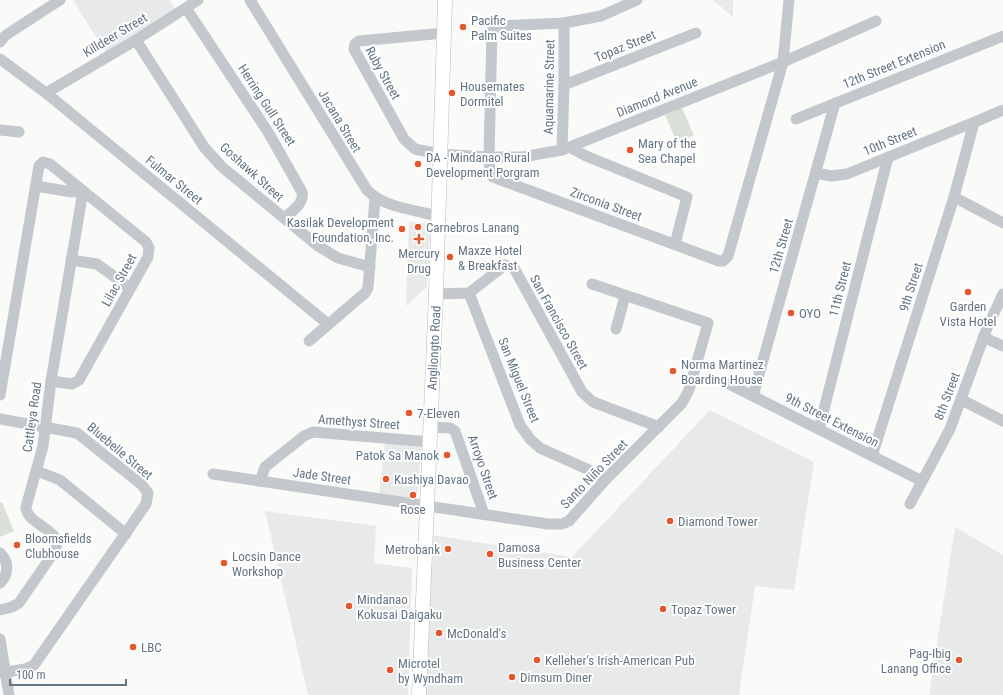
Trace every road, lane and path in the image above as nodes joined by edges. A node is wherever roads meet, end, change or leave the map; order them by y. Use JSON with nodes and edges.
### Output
{"nodes":[{"id":1,"x":60,"y":0,"type":"edge"},
{"id":2,"x":198,"y":0,"type":"edge"},
{"id":3,"x":250,"y":0,"type":"edge"},
{"id":4,"x":445,"y":0,"type":"edge"},
{"id":5,"x":637,"y":0,"type":"edge"},
{"id":6,"x":789,"y":0,"type":"edge"},
{"id":7,"x":186,"y":8,"type":"junction"},
{"id":8,"x":876,"y":21,"type":"dead end"},
{"id":9,"x":564,"y":23,"type":"junction"},
{"id":10,"x":444,"y":33,"type":"junction"},
{"id":11,"x":696,"y":33,"type":"dead end"},
{"id":12,"x":1003,"y":36,"type":"edge"},
{"id":13,"x":136,"y":40,"type":"junction"},
{"id":14,"x":0,"y":42,"type":"edge"},
{"id":15,"x":0,"y":59,"type":"edge"},
{"id":16,"x":783,"y":62,"type":"junction"},
{"id":17,"x":564,"y":86,"type":"junction"},
{"id":18,"x":46,"y":93,"type":"junction"},
{"id":19,"x":835,"y":103,"type":"junction"},
{"id":20,"x":1003,"y":110,"type":"edge"},
{"id":21,"x":796,"y":119,"type":"dead end"},
{"id":22,"x":972,"y":125,"type":"junction"},
{"id":23,"x":0,"y":130,"type":"edge"},
{"id":24,"x":19,"y":132,"type":"dead end"},
{"id":25,"x":566,"y":149,"type":"junction"},
{"id":26,"x":439,"y":154,"type":"junction"},
{"id":27,"x":488,"y":157,"type":"junction"},
{"id":28,"x":888,"y":157,"type":"junction"},
{"id":29,"x":816,"y":173,"type":"junction"},
{"id":30,"x":36,"y":186,"type":"junction"},
{"id":31,"x":83,"y":191,"type":"junction"},
{"id":32,"x":954,"y":197,"type":"junction"},
{"id":33,"x":375,"y":198,"type":"junction"},
{"id":34,"x":438,"y":216,"type":"junction"},
{"id":35,"x":285,"y":218,"type":"junction"},
{"id":36,"x":1003,"y":223,"type":"edge"},
{"id":37,"x":675,"y":244,"type":"junction"},
{"id":38,"x":71,"y":260,"type":"junction"},
{"id":39,"x":370,"y":267,"type":"junction"},
{"id":40,"x":592,"y":284,"type":"dead end"},
{"id":41,"x":130,"y":288,"type":"junction"},
{"id":42,"x":468,"y":293,"type":"junction"},
{"id":43,"x":436,"y":294,"type":"junction"},
{"id":44,"x":1003,"y":294,"type":"edge"},
{"id":45,"x":625,"y":296,"type":"junction"},
{"id":46,"x":328,"y":324,"type":"junction"},
{"id":47,"x":616,"y":329,"type":"dead end"},
{"id":48,"x":983,"y":337,"type":"junction"},
{"id":49,"x":309,"y":341,"type":"dead end"},
{"id":50,"x":1003,"y":346,"type":"edge"},
{"id":51,"x":51,"y":381,"type":"junction"},
{"id":52,"x":729,"y":384,"type":"dead end"},
{"id":53,"x":0,"y":395,"type":"edge"},
{"id":54,"x":753,"y":396,"type":"junction"},
{"id":55,"x":962,"y":400,"type":"junction"},
{"id":56,"x":0,"y":419,"type":"edge"},
{"id":57,"x":1003,"y":421,"type":"edge"},
{"id":58,"x":430,"y":426,"type":"junction"},
{"id":59,"x":46,"y":427,"type":"junction"},
{"id":60,"x":658,"y":427,"type":"junction"},
{"id":61,"x":818,"y":429,"type":"junction"},
{"id":62,"x":430,"y":442,"type":"junction"},
{"id":63,"x":872,"y":456,"type":"junction"},
{"id":64,"x":37,"y":471,"type":"junction"},
{"id":65,"x":213,"y":474,"type":"dead end"},
{"id":66,"x":607,"y":478,"type":"junction"},
{"id":67,"x":260,"y":481,"type":"junction"},
{"id":68,"x":922,"y":481,"type":"junction"},
{"id":69,"x":910,"y":504,"type":"dead end"},
{"id":70,"x":427,"y":506,"type":"junction"},
{"id":71,"x":484,"y":514,"type":"junction"},
{"id":72,"x":126,"y":534,"type":"junction"},
{"id":73,"x":0,"y":553,"type":"edge"},
{"id":74,"x":0,"y":583,"type":"edge"},
{"id":75,"x":0,"y":610,"type":"edge"},
{"id":76,"x":0,"y":639,"type":"edge"},
{"id":77,"x":3,"y":672,"type":"edge"},
{"id":78,"x":9,"y":695,"type":"edge"},
{"id":79,"x":419,"y":695,"type":"edge"}],
"edges":[{"from":1,"to":14,"type":"street"},
{"from":2,"to":7,"type":"street","name":"Killdeer Street"},
{"from":3,"to":33,"type":"street","name":"Jacana Street"},
{"from":4,"to":10,"type":"main road","name":"Angliongto Road"},
{"from":5,"to":9,"type":"street"},
{"from":6,"to":16,"type":"street"},
{"from":7,"to":13,"type":"street","name":"Killdeer Street"},
{"from":7,"to":35,"type":"street","name":"Herring Gull Street"},
{"from":8,"to":16,"type":"street","name":"Diamond Avenue"},
{"from":9,"to":17,"type":"street","name":"Aquamarine Street"},
{"from":9,"to":27,"type":"street"},
{"from":10,"to":26,"type":"main road","name":"Angliongto Road"},
{"from":10,"to":26,"type":"street","name":"Ruby Street"},
{"from":11,"to":17,"type":"street","name":"Topaz Street"},
{"from":12,"to":19,"type":"street","name":"12th Street Extension"},
{"from":13,"to":18,"type":"street","name":"Killdeer Street"},
{"from":13,"to":35,"type":"street","name":"Goshawk Street"},
{"from":15,"to":18,"type":"street","name":"Fulmar Street"},
{"from":16,"to":25,"type":"street","name":"Diamond Avenue"},
{"from":16,"to":37,"type":"street","name":"Zirconia Street"},
{"from":17,"to":25,"type":"street","name":"Aquamarine Street"},
{"from":18,"to":46,"type":"street","name":"Fulmar Street"},
{"from":19,"to":21,"type":"street","name":"12th Street Extension"},
{"from":19,"to":29,"type":"street","name":"12th Street"},
{"from":20,"to":22,"type":"street","name":"10th Street"},
{"from":22,"to":28,"type":"street","name":"10th Street"},
{"from":22,"to":32,"type":"street","name":"9th Street"},
{"from":23,"to":24,"type":"street"},
{"from":25,"to":27,"type":"street","name":"Diamond Avenue"},
{"from":25,"to":37,"type":"street"},
{"from":26,"to":27,"type":"street","name":"Diamond Avenue"},
{"from":26,"to":34,"type":"main road","name":"Angliongto Road"},
{"from":27,"to":37,"type":"street","name":"Zirconia Street"},
{"from":28,"to":29,"type":"street","name":"10th Street"},
{"from":28,"to":61,"type":"street","name":"11th Street"},
{"from":29,"to":54,"type":"street","name":"12th Street"},
{"from":30,"to":31,"type":"street"},
{"from":30,"to":31,"type":"street","name":"Lilac Street"},
{"from":30,"to":53,"type":"street"},
{"from":31,"to":38,"type":"street","name":"Cattleya Road"},
{"from":31,"to":41,"type":"street","name":"Lilac Street"},
{"from":32,"to":36,"type":"street"},
{"from":32,"to":63,"type":"street","name":"9th Street"},
{"from":33,"to":34,"type":"street"},
{"from":33,"to":39,"type":"street"},
{"from":34,"to":43,"type":"main road","name":"Angliongto Road"},
{"from":35,"to":39,"type":"street","name":"Goshawk Street"},
{"from":38,"to":41,"type":"street"},
{"from":38,"to":51,"type":"street","name":"Cattleya Road"},
{"from":39,"to":46,"type":"street"},
{"from":40,"to":45,"type":"street"},
{"from":41,"to":51,"type":"street","name":"Lilac Street"},
{"from":42,"to":43,"type":"street"},
{"from":42,"to":60,"type":"street","name":"San Francisco Street"},
{"from":42,"to":66,"type":"street","name":"San Miguel Street"},
{"from":43,"to":58,"type":"main road","name":"Angliongto Road"},
{"from":44,"to":48,"type":"street","name":"8th Street"},
{"from":45,"to":47,"type":"street"},
{"from":45,"to":60,"type":"street","name":"Santo Niño Street"},
{"from":46,"to":49,"type":"street"},
{"from":48,"to":50,"type":"street"},
{"from":48,"to":55,"type":"street","name":"8th Street"},
{"from":51,"to":59,"type":"street","name":"Cattleya Road"},
{"from":52,"to":54,"type":"street","name":"9th Street Extension"},
{"from":54,"to":61,"type":"street","name":"9th Street Extension"},
{"from":55,"to":57,"type":"street"},
{"from":55,"to":68,"type":"street","name":"8th Street"},
{"from":56,"to":59,"type":"street","name":"Bluebelle Street"},
{"from":58,"to":62,"type":"main road","name":"Angliongto Road"},
{"from":58,"to":71,"type":"street","name":"Arroyo Street"},
{"from":59,"to":64,"type":"street","name":"Cattleya Road"},
{"from":59,"to":72,"type":"street","name":"Bluebelle Street"},
{"from":60,"to":66,"type":"street","name":"Santo Niño Street"},
{"from":61,"to":63,"type":"street","name":"9th Street Extension"},
{"from":62,"to":67,"type":"street","name":"Amethyst Street"},
{"from":62,"to":70,"type":"main road","name":"Angliongto Road"},
{"from":63,"to":68,"type":"street","name":"9th Street Extension"},
{"from":64,"to":72,"type":"street"},
{"from":64,"to":75,"type":"street","name":"Cattleya Road"},
{"from":65,"to":67,"type":"street","name":"Jade Street"},
{"from":66,"to":71,"type":"street","name":"Santo Niño Street"},
{"from":67,"to":70,"type":"street","name":"Jade Street"},
{"from":68,"to":69,"type":"street","name":"8th Street"},
{"from":70,"to":71,"type":"street","name":"Santo Niño Street"},
{"from":70,"to":79,"type":"main road","name":"Angliongto Road"},
{"from":72,"to":77,"type":"street"},
{"from":73,"to":74,"type":"street"},
{"from":76,"to":77,"type":"street"},
{"from":77,"to":78,"type":"street"}]}
